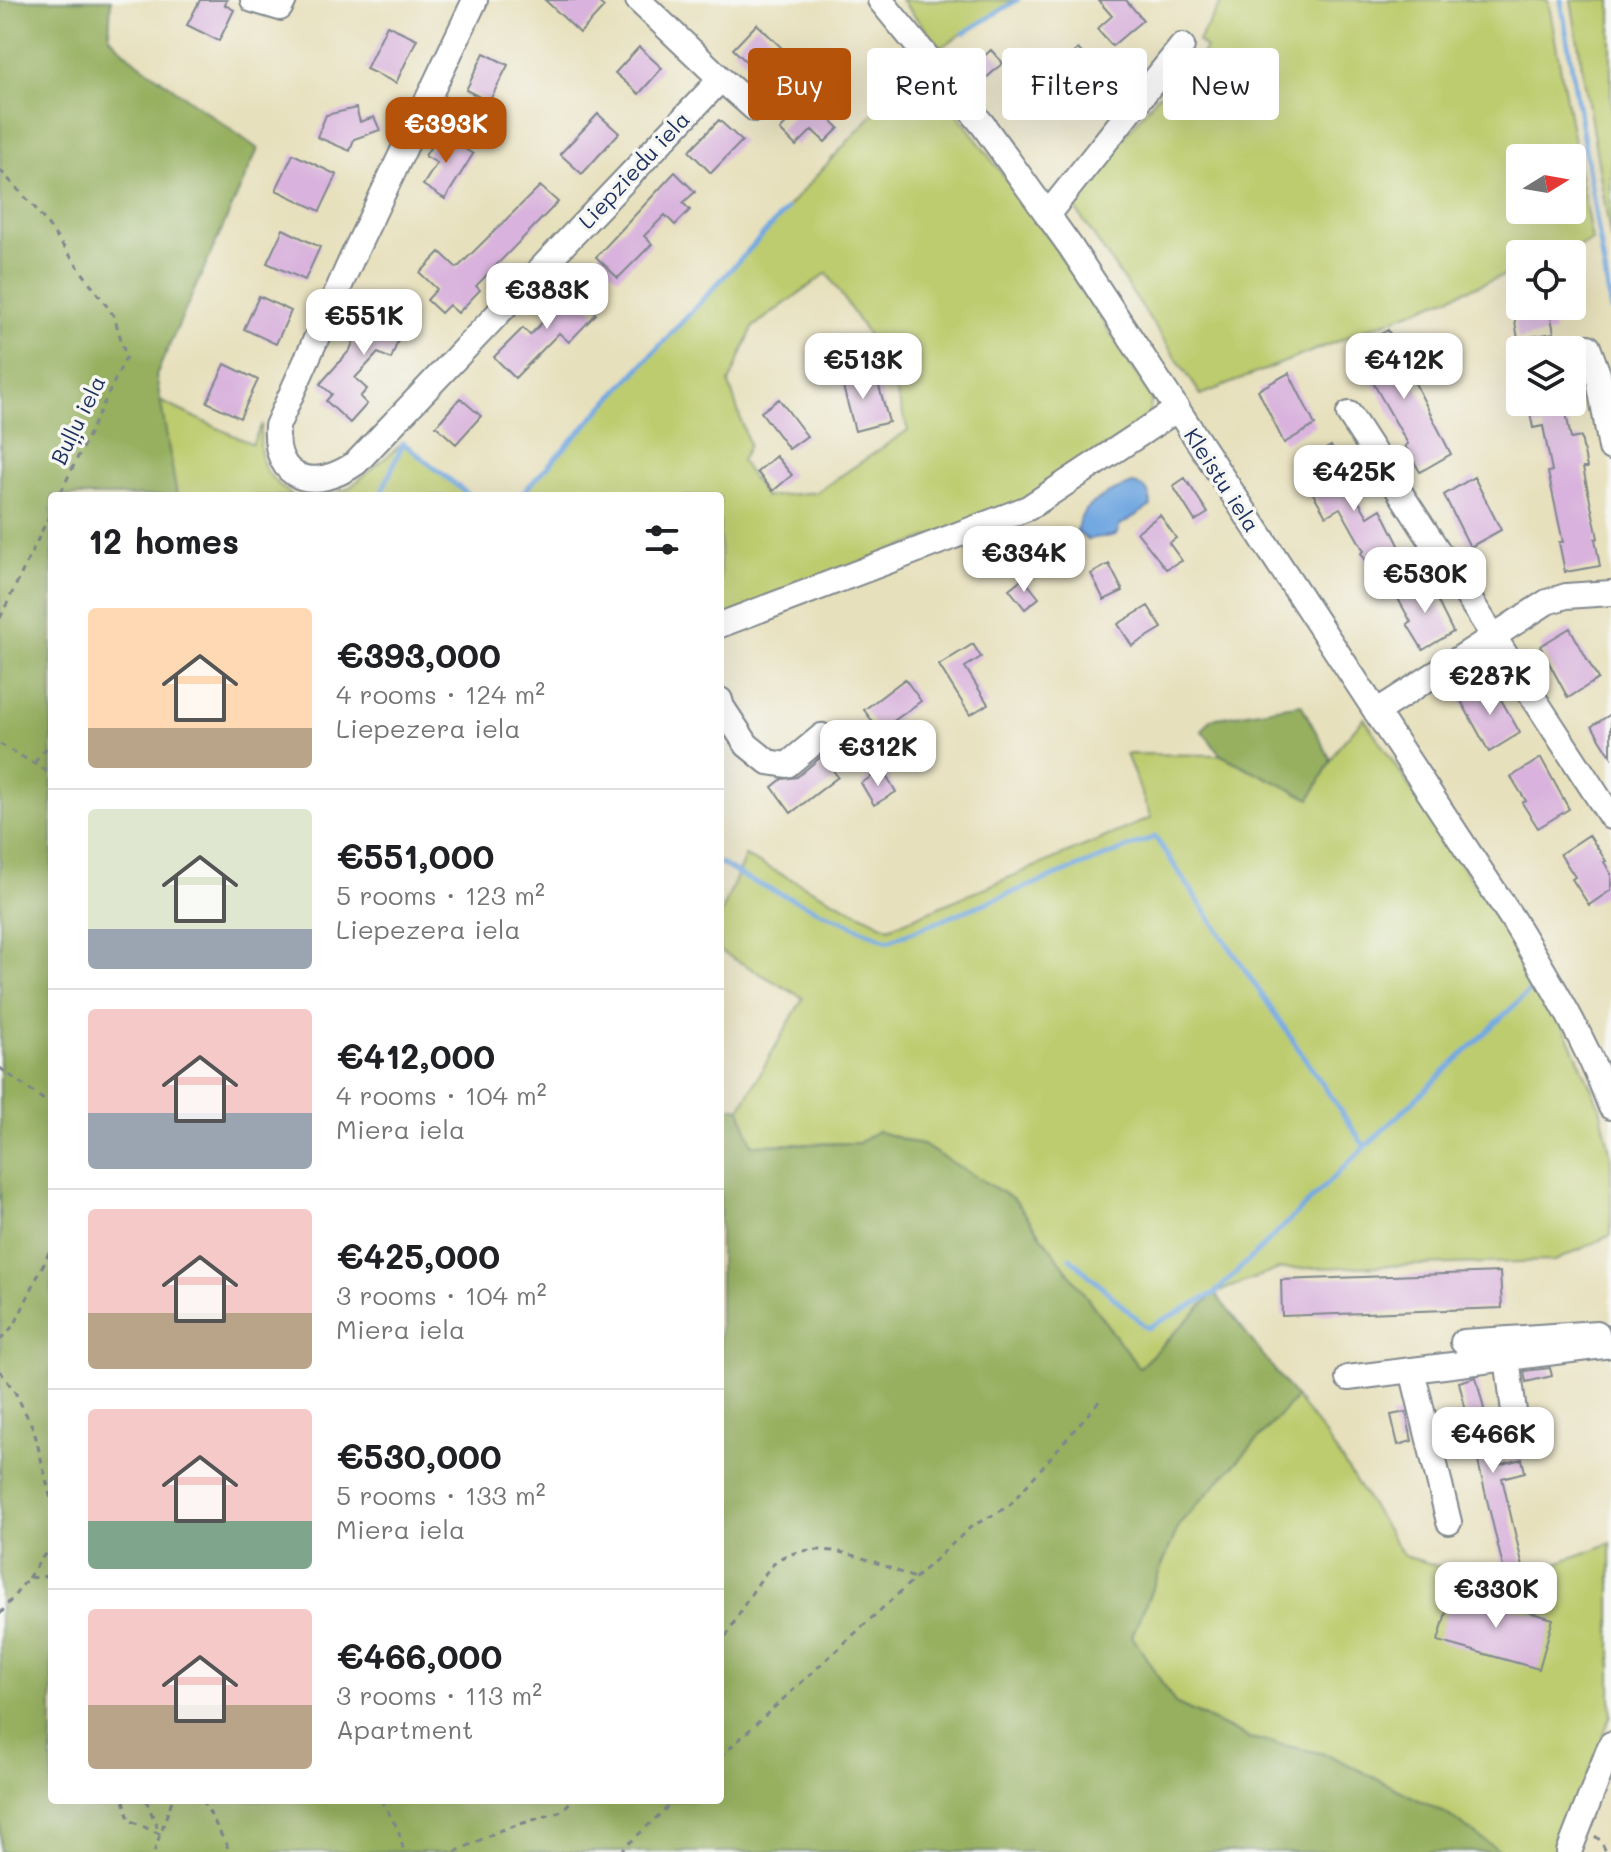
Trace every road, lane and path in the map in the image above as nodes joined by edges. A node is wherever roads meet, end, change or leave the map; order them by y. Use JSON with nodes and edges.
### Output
{"nodes":[{"id":1,"x":253,"y":0,"type":"edge"},
{"id":2,"x":284,"y":0,"type":"edge"},
{"id":3,"x":475,"y":0,"type":"edge"},
{"id":4,"x":880,"y":0,"type":"edge"},
{"id":5,"x":644,"y":6,"type":"edge"},
{"id":6,"x":1182,"y":46,"type":"dead end"},
{"id":7,"x":721,"y":79,"type":"junction"},
{"id":8,"x":748,"y":103,"type":"edge"},
{"id":9,"x":0,"y":170,"type":"edge"},
{"id":10,"x":1047,"y":215,"type":"junction"},
{"id":11,"x":1588,"y":347,"type":"dead end"},
{"id":12,"x":1176,"y":410,"type":"junction"},
{"id":13,"x":1349,"y":414,"type":"dead end"},
{"id":14,"x":1611,"y":448,"type":"edge"},
{"id":15,"x":61,"y":492,"type":"edge"},
{"id":16,"x":48,"y":518,"type":"edge"},
{"id":17,"x":1611,"y":593,"type":"edge"},
{"id":18,"x":0,"y":618,"type":"edge"},
{"id":19,"x":724,"y":623,"type":"edge"},
{"id":20,"x":1493,"y":636,"type":"junction"},
{"id":21,"x":724,"y":710,"type":"edge"},
{"id":22,"x":1376,"y":712,"type":"junction"},
{"id":23,"x":837,"y":743,"type":"dead end"},
{"id":24,"x":0,"y":744,"type":"edge"},
{"id":25,"x":48,"y":746,"type":"edge"},
{"id":26,"x":35,"y":762,"type":"junction"},
{"id":27,"x":48,"y":771,"type":"edge"},
{"id":28,"x":1611,"y":817,"type":"edge"},
{"id":29,"x":0,"y":1068,"type":"edge"},
{"id":30,"x":48,"y":1103,"type":"edge"},
{"id":31,"x":1611,"y":1107,"type":"edge"},
{"id":32,"x":48,"y":1254,"type":"edge"},
{"id":33,"x":1611,"y":1332,"type":"edge"},
{"id":34,"x":0,"y":1340,"type":"edge"},
{"id":35,"x":1463,"y":1342,"type":"dead end"},
{"id":36,"x":1611,"y":1345,"type":"edge"},
{"id":37,"x":1507,"y":1357,"type":"junction"},
{"id":38,"x":1412,"y":1370,"type":"junction"},
{"id":39,"x":0,"y":1371,"type":"edge"},
{"id":40,"x":1348,"y":1378,"type":"dead end"},
{"id":41,"x":1101,"y":1399,"type":"dead end"},
{"id":42,"x":1518,"y":1443,"type":"dead end"},
{"id":43,"x":48,"y":1488,"type":"edge"},
{"id":44,"x":1449,"y":1522,"type":"dead end"},
{"id":45,"x":48,"y":1550,"type":"edge"},
{"id":46,"x":48,"y":1576,"type":"edge"},
{"id":47,"x":28,"y":1578,"type":"junction"},
{"id":48,"x":914,"y":1578,"type":"junction"},
{"id":49,"x":0,"y":1614,"type":"edge"},
{"id":50,"x":724,"y":1640,"type":"edge"},
{"id":51,"x":1611,"y":1744,"type":"edge"},
{"id":52,"x":724,"y":1753,"type":"edge"},
{"id":53,"x":125,"y":1804,"type":"edge"},
{"id":54,"x":148,"y":1804,"type":"edge"},
{"id":55,"x":171,"y":1804,"type":"edge"},
{"id":56,"x":205,"y":1804,"type":"edge"},
{"id":57,"x":383,"y":1804,"type":"edge"},
{"id":58,"x":568,"y":1804,"type":"edge"},
{"id":59,"x":671,"y":1804,"type":"edge"},
{"id":60,"x":160,"y":1834,"type":"junction"},
{"id":61,"x":154,"y":1852,"type":"edge"},
{"id":62,"x":230,"y":1852,"type":"edge"},
{"id":63,"x":404,"y":1852,"type":"edge"},
{"id":64,"x":455,"y":1852,"type":"edge"},
{"id":65,"x":620,"y":1852,"type":"edge"},
{"id":66,"x":1569,"y":1852,"type":"edge"}],
"edges":[{"from":1,"to":2,"type":"street"},
{"from":3,"to":7,"type":"street","name":"Liepziedu iela"},
{"from":4,"to":10,"type":"street","name":"Kleistu iela"},
{"from":5,"to":7,"type":"street"},
{"from":6,"to":10,"type":"street"},
{"from":7,"to":8,"type":"street"},
{"from":9,"to":15,"type":"path","name":"Buļļu iela"},
{"from":10,"to":12,"type":"street","name":"Kleistu iela"},
{"from":11,"to":14,"type":"street"},
{"from":12,"to":19,"type":"street"},
{"from":12,"to":22,"type":"street","name":"Kleistu iela"},
{"from":13,"to":20,"type":"street"},
{"from":16,"to":18,"type":"path"},
{"from":17,"to":20,"type":"street"},
{"from":20,"to":22,"type":"street"},
{"from":20,"to":28,"type":"street"},
{"from":21,"to":23,"type":"street"},
{"from":22,"to":31,"type":"street","name":"Kleistu iela"},
{"from":24,"to":26,"type":"path"},
{"from":25,"to":26,"type":"path"},
{"from":26,"to":27,"type":"path"},
{"from":29,"to":30,"type":"path"},
{"from":32,"to":34,"type":"path"},
{"from":33,"to":35,"type":"street"},
{"from":36,"to":37,"type":"street"},
{"from":37,"to":38,"type":"street"},
{"from":37,"to":42,"type":"street"},
{"from":38,"to":40,"type":"street"},
{"from":38,"to":44,"type":"street"},
{"from":39,"to":43,"type":"path"},
{"from":41,"to":48,"type":"path"},
{"from":45,"to":47,"type":"path"},
{"from":46,"to":47,"type":"path"},
{"from":47,"to":49,"type":"path"},
{"from":48,"to":50,"type":"path"},
{"from":48,"to":52,"type":"path"},
{"from":51,"to":66,"type":"street"},
{"from":53,"to":60,"type":"path"},
{"from":54,"to":60,"type":"path"},
{"from":55,"to":60,"type":"path"},
{"from":56,"to":62,"type":"path"},
{"from":57,"to":63,"type":"path"},
{"from":58,"to":64,"type":"path"},
{"from":59,"to":65,"type":"path"},
{"from":60,"to":61,"type":"path"}]}
